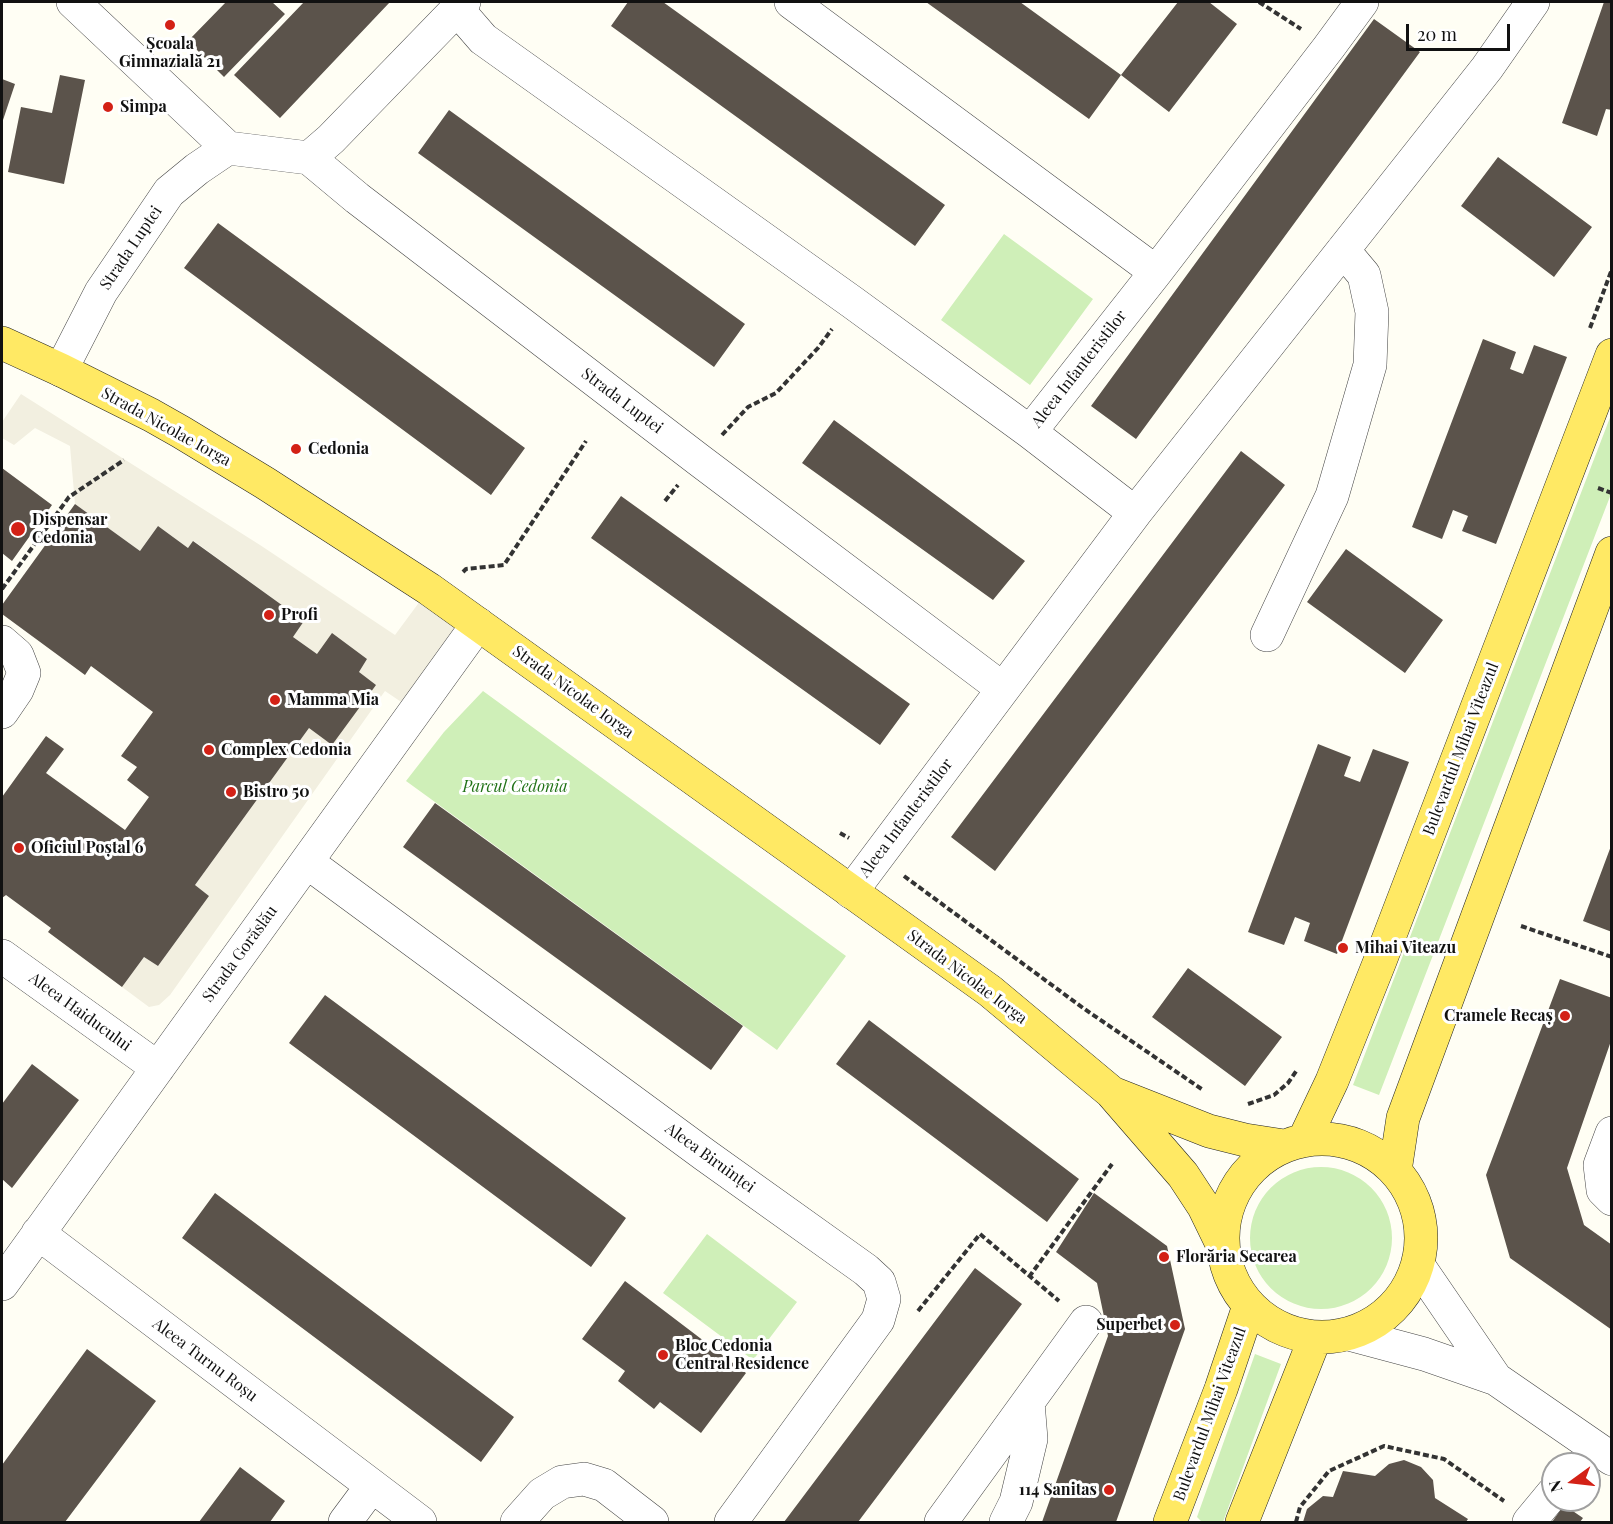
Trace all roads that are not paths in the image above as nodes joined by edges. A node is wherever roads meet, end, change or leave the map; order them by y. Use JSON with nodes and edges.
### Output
{"nodes":[{"id":1,"x":73,"y":2,"type":"edge"},
{"id":2,"x":791,"y":2,"type":"edge"},
{"id":3,"x":1362,"y":2,"type":"edge"},
{"id":4,"x":1533,"y":2,"type":"edge"},
{"id":5,"x":461,"y":5,"type":"edge"},
{"id":6,"x":228,"y":148,"type":"junction"},
{"id":7,"x":309,"y":158,"type":"junction"},
{"id":8,"x":1343,"y":250,"type":"junction"},
{"id":9,"x":1156,"y":272,"type":"junction"},
{"id":10,"x":2,"y":343,"type":"edge"},
{"id":11,"x":1600,"y":345,"type":"edge"},
{"id":12,"x":62,"y":370,"type":"junction"},
{"id":13,"x":1030,"y":432,"type":"junction"},
{"id":14,"x":1135,"y":513,"type":"junction"},
{"id":15,"x":1611,"y":553,"type":"edge"},
{"id":16,"x":478,"y":624,"type":"junction"},
{"id":17,"x":1267,"y":635,"type":"dead end"},
{"id":18,"x":9,"y":648,"type":"edge"},
{"id":19,"x":1003,"y":689,"type":"junction"},
{"id":20,"x":2,"y":712,"type":"edge"},
{"id":21,"x":307,"y":862,"type":"junction"},
{"id":22,"x":851,"y":892,"type":"junction"},
{"id":23,"x":2,"y":956,"type":"edge"},
{"id":24,"x":158,"y":1068,"type":"junction"},
{"id":25,"x":1111,"y":1092,"type":"junction"},
{"id":26,"x":1611,"y":1133,"type":"edge"},
{"id":27,"x":1294,"y":1143,"type":"junction"},
{"id":28,"x":1395,"y":1171,"type":"junction"},
{"id":29,"x":1611,"y":1198,"type":"edge"},
{"id":30,"x":38,"y":1233,"type":"junction"},
{"id":31,"x":1223,"y":1246,"type":"junction"},
{"id":32,"x":1418,"y":1265,"type":"junction"},
{"id":33,"x":2,"y":1284,"type":"edge"},
{"id":34,"x":1249,"y":1306,"type":"junction"},
{"id":35,"x":1086,"y":1322,"type":"road end"},
{"id":36,"x":1348,"y":1334,"type":"junction"},
{"id":37,"x":1315,"y":1338,"type":"junction"},
{"id":38,"x":1497,"y":1379,"type":"junction"},
{"id":39,"x":1028,"y":1401,"type":"junction"},
{"id":40,"x":1589,"y":1452,"type":"edge"},
{"id":41,"x":371,"y":1487,"type":"junction"},
{"id":42,"x":1541,"y":1507,"type":"edge"},
{"id":43,"x":1529,"y":1521,"type":"edge"},
{"id":44,"x":345,"y":1522,"type":"edge"},
{"id":45,"x":420,"y":1522,"type":"edge"},
{"id":46,"x":517,"y":1522,"type":"edge"},
{"id":47,"x":652,"y":1522,"type":"edge"},
{"id":48,"x":731,"y":1522,"type":"edge"},
{"id":49,"x":941,"y":1522,"type":"edge"},
{"id":50,"x":1006,"y":1522,"type":"edge"},
{"id":51,"x":1170,"y":1522,"type":"edge"},
{"id":52,"x":1242,"y":1522,"type":"edge"}],
"edges":[{"from":1,"to":6,"type":"street"},
{"from":2,"to":9,"type":"street"},
{"from":3,"to":9,"type":"street","name":"Aleea Infanteristilor"},
{"from":4,"to":8,"type":"street"},
{"from":5,"to":7,"type":"street"},
{"from":5,"to":13,"type":"street"},
{"from":6,"to":7,"type":"street"},
{"from":6,"to":12,"type":"street","name":"Strada Luptei"},
{"from":7,"to":19,"type":"street","name":"Strada Luptei"},
{"from":8,"to":14,"type":"street"},
{"from":8,"to":17,"type":"street"},
{"from":9,"to":13,"type":"street","name":"Aleea Infanteristilor"},
{"from":10,"to":12,"type":"main road","name":"Strada Nicolae Iorga"},
{"from":11,"to":27,"type":"main road","name":"Bulevardul Mihai Viteazul"},
{"from":12,"to":16,"type":"main road","name":"Strada Nicolae Iorga"},
{"from":13,"to":14,"type":"street","name":"Aleea Infanteristilor"},
{"from":14,"to":19,"type":"street","name":"Aleea Infanteristilor"},
{"from":15,"to":28,"type":"main road"},
{"from":16,"to":21,"type":"street","name":"Strada Gorăslău"},
{"from":16,"to":22,"type":"main road","name":"Strada Nicolae Iorga"},
{"from":18,"to":20,"type":"street"},
{"from":19,"to":22,"type":"street","name":"Aleea Infanteristilor"},
{"from":21,"to":24,"type":"street","name":"Strada Gorăslău"},
{"from":21,"to":48,"type":"street","name":"Aleea Biruinței"},
{"from":22,"to":25,"type":"main road","name":"Strada Nicolae Iorga"},
{"from":23,"to":24,"type":"street","name":"Aleea Haiducului"},
{"from":24,"to":30,"type":"street","name":"Strada Gorăslău"},
{"from":25,"to":27,"type":"main road","name":"Strada Nicolae Iorga"},
{"from":25,"to":31,"type":"main road","name":"Strada Nicolae Iorga"},
{"from":26,"to":29,"type":"street"},
{"from":27,"to":28,"type":"main road"},
{"from":27,"to":31,"type":"main road"},
{"from":28,"to":32,"type":"main road"},
{"from":30,"to":33,"type":"street","name":"Strada Gorăslău"},
{"from":30,"to":41,"type":"street","name":"Aleea Turnu Roșu"},
{"from":31,"to":34,"type":"main road"},
{"from":32,"to":36,"type":"main road"},
{"from":32,"to":38,"type":"street"},
{"from":34,"to":37,"type":"main road"},
{"from":34,"to":51,"type":"main road","name":"Bulevardul Mihai Viteazul"},
{"from":35,"to":39,"type":"street"},
{"from":36,"to":37,"type":"main road"},
{"from":36,"to":38,"type":"street"},
{"from":37,"to":52,"type":"main road"},
{"from":38,"to":40,"type":"street"},
{"from":39,"to":49,"type":"street"},
{"from":39,"to":50,"type":"street"},
{"from":41,"to":44,"type":"street"},
{"from":41,"to":45,"type":"street","name":"Aleea Turnu Roșu"},
{"from":42,"to":43,"type":"street"},
{"from":46,"to":47,"type":"street"}]}
